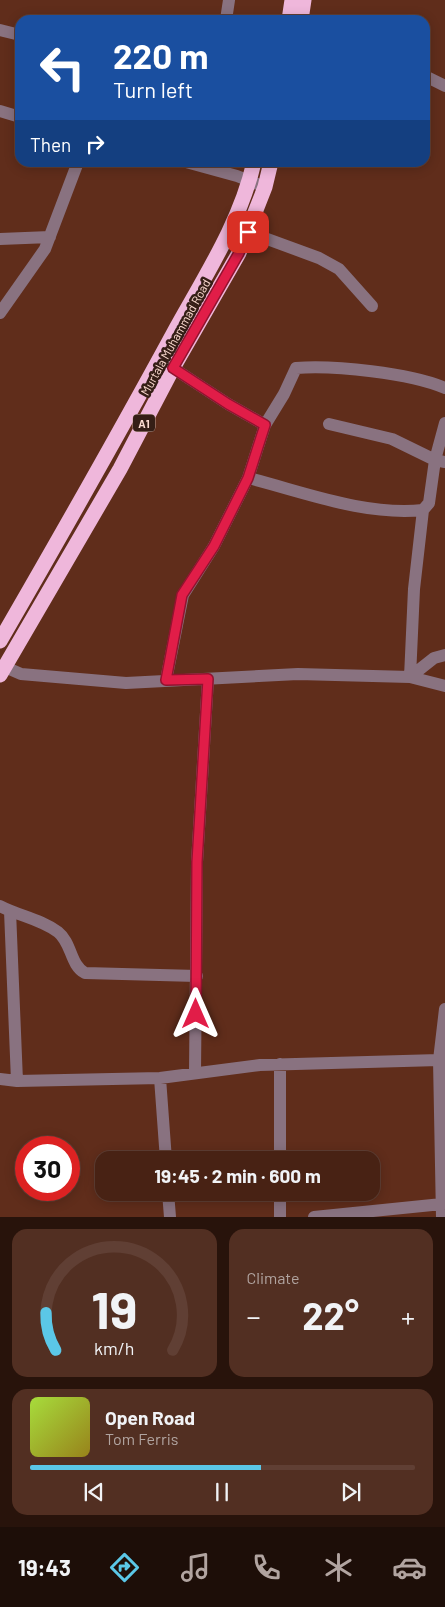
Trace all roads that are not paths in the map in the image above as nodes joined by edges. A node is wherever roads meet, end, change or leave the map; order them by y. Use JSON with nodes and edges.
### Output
{"nodes":[{"id":1,"x":229,"y":0,"type":"edge"},
{"id":2,"x":292,"y":0,"type":"edge"},
{"id":3,"x":304,"y":0,"type":"edge"},
{"id":4,"x":227,"y":15,"type":"edge"},
{"id":5,"x":290,"y":15,"type":"edge"},
{"id":6,"x":301,"y":15,"type":"edge"},
{"id":7,"x":0,"y":30,"type":"edge"},
{"id":8,"x":15,"y":34,"type":"edge"},
{"id":9,"x":430,"y":78,"type":"edge"},
{"id":10,"x":445,"y":86,"type":"edge"},
{"id":11,"x":0,"y":111,"type":"edge"},
{"id":12,"x":15,"y":116,"type":"edge"},
{"id":13,"x":76,"y":167,"type":"edge"},
{"id":14,"x":204,"y":167,"type":"edge"},
{"id":15,"x":253,"y":167,"type":"edge"},
{"id":16,"x":270,"y":167,"type":"edge"},
{"id":17,"x":250,"y":180,"type":"junction"},
{"id":18,"x":265,"y":187,"type":"junction"},
{"id":19,"x":248,"y":232,"type":"junction"},
{"id":20,"x":50,"y":237,"type":"junction"},
{"id":21,"x":0,"y":239,"type":"edge"},
{"id":22,"x":372,"y":306,"type":"dead end"},
{"id":23,"x":0,"y":313,"type":"edge"},
{"id":24,"x":173,"y":368,"type":"junction"},
{"id":25,"x":445,"y":388,"type":"edge"},
{"id":26,"x":445,"y":423,"type":"edge"},
{"id":27,"x":329,"y":424,"type":"dead end"},
{"id":28,"x":265,"y":425,"type":"junction"},
{"id":29,"x":104,"y":461,"type":"junction"},
{"id":30,"x":440,"y":461,"type":"edge"},
{"id":31,"x":120,"y":469,"type":"junction"},
{"id":32,"x":248,"y":478,"type":"junction"},
{"id":33,"x":423,"y":510,"type":"junction"},
{"id":34,"x":38,"y":576,"type":"junction"},
{"id":35,"x":53,"y":584,"type":"junction"},
{"id":36,"x":0,"y":641,"type":"edge"},
{"id":37,"x":445,"y":655,"type":"edge"},
{"id":38,"x":2,"y":671,"type":"edge"},
{"id":39,"x":410,"y":677,"type":"junction"},
{"id":40,"x":208,"y":679,"type":"junction"},
{"id":41,"x":166,"y":680,"type":"junction"},
{"id":42,"x":445,"y":686,"type":"edge"},
{"id":43,"x":5,"y":909,"type":"edge"},
{"id":44,"x":196,"y":976,"type":"junction"},
{"id":45,"x":445,"y":1009,"type":"edge"},
{"id":46,"x":439,"y":1060,"type":"junction"},
{"id":47,"x":280,"y":1064,"type":"junction"},
{"id":48,"x":195,"y":1073,"type":"junction"},
{"id":49,"x":160,"y":1078,"type":"junction"},
{"id":50,"x":0,"y":1079,"type":"edge"},
{"id":51,"x":17,"y":1081,"type":"junction"},
{"id":52,"x":165,"y":1151,"type":"edge"},
{"id":53,"x":280,"y":1151,"type":"edge"},
{"id":54,"x":442,"y":1151,"type":"edge"},
{"id":55,"x":169,"y":1201,"type":"edge"},
{"id":56,"x":280,"y":1201,"type":"edge"},
{"id":57,"x":442,"y":1204,"type":"junction"},
{"id":58,"x":170,"y":1217,"type":"edge"},
{"id":59,"x":280,"y":1217,"type":"edge"},
{"id":60,"x":314,"y":1217,"type":"edge"},
{"id":61,"x":442,"y":1217,"type":"edge"}],
"edges":[{"from":1,"to":4,"type":"street"},
{"from":2,"to":5,"type":"highway"},
{"from":3,"to":6,"type":"highway"},
{"from":7,"to":8,"type":"street"},
{"from":9,"to":10,"type":"street"},
{"from":11,"to":12,"type":"street"},
{"from":13,"to":20,"type":"street"},
{"from":14,"to":17,"type":"street"},
{"from":15,"to":17,"type":"highway","name":"Murtala Muhammad Road","number":"A1"},
{"from":16,"to":18,"type":"highway","name":"Murtala Muhammad Road","number":"A1"},
{"from":17,"to":18,"type":"street"},
{"from":17,"to":29,"type":"highway","name":"Murtala Muhammad Road","number":"A1"},
{"from":18,"to":19,"type":"highway","name":"Murtala Muhammad Road","number":"A1"},
{"from":19,"to":22,"type":"street"},
{"from":19,"to":24,"type":"highway","name":"Murtala Muhammad Road","number":"A1"},
{"from":20,"to":21,"type":"street"},
{"from":20,"to":23,"type":"street"},
{"from":24,"to":28,"type":"street"},
{"from":24,"to":31,"type":"highway","name":"Murtala Muhammad Road","number":"A1"},
{"from":25,"to":28,"type":"street"},
{"from":26,"to":30,"type":"street"},
{"from":27,"to":30,"type":"street"},
{"from":28,"to":32,"type":"street"},
{"from":29,"to":31,"type":"highway"},
{"from":29,"to":34,"type":"highway","name":"Murtala Muhammad Road","number":"A1"},
{"from":30,"to":33,"type":"street"},
{"from":31,"to":35,"type":"highway","name":"Murtala Muhammad Road","number":"A1"},
{"from":32,"to":33,"type":"street"},
{"from":32,"to":41,"type":"street"},
{"from":33,"to":39,"type":"street"},
{"from":34,"to":35,"type":"highway"},
{"from":34,"to":36,"type":"highway","name":"Murtala Muhammad Road","number":"A1"},
{"from":35,"to":38,"type":"highway","name":"Murtala Muhammad Road","number":"A1"},
{"from":37,"to":39,"type":"street"},
{"from":38,"to":41,"type":"street"},
{"from":39,"to":40,"type":"street"},
{"from":39,"to":42,"type":"street"},
{"from":40,"to":41,"type":"street"},
{"from":40,"to":44,"type":"street"},
{"from":43,"to":44,"type":"street"},
{"from":43,"to":51,"type":"street"},
{"from":44,"to":48,"type":"street"},
{"from":45,"to":46,"type":"street"},
{"from":46,"to":47,"type":"street"},
{"from":46,"to":54,"type":"street"},
{"from":47,"to":48,"type":"street"},
{"from":47,"to":53,"type":"street"},
{"from":48,"to":49,"type":"street"},
{"from":49,"to":51,"type":"street"},
{"from":49,"to":52,"type":"street"},
{"from":50,"to":51,"type":"street"},
{"from":54,"to":57,"type":"street"},
{"from":55,"to":58,"type":"street"},
{"from":56,"to":59,"type":"street"},
{"from":57,"to":60,"type":"street"},
{"from":57,"to":61,"type":"street"}]}
